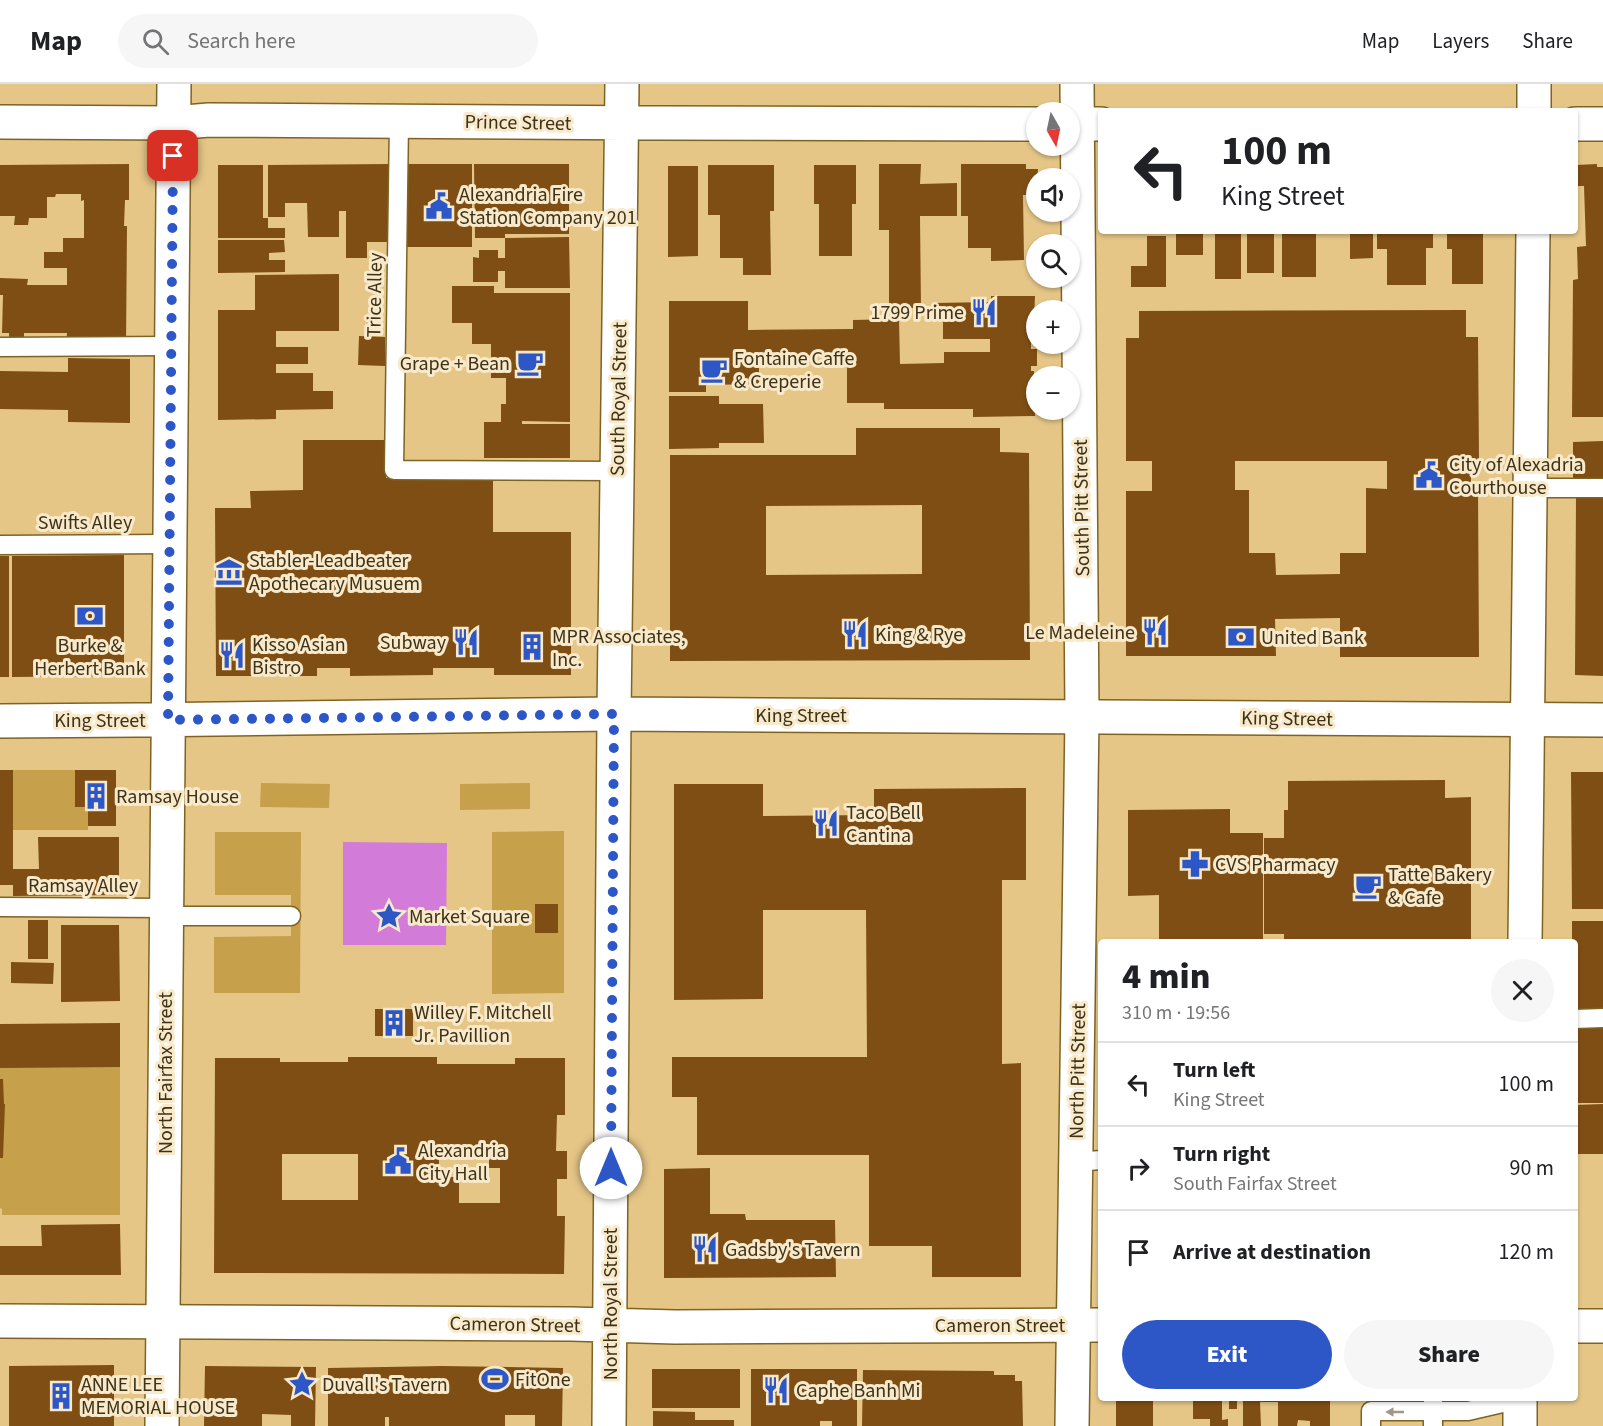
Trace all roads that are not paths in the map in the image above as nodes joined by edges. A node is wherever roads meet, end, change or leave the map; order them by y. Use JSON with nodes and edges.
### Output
{"nodes":[{"id":1,"x":174,"y":84,"type":"edge"},
{"id":2,"x":622,"y":84,"type":"edge"},
{"id":3,"x":1077,"y":84,"type":"edge"},
{"id":4,"x":1534,"y":84,"type":"edge"},
{"id":5,"x":1534,"y":108,"type":"edge"},
{"id":6,"x":399,"y":121,"type":"junction"},
{"id":7,"x":0,"y":122,"type":"edge"},
{"id":8,"x":173,"y":123,"type":"junction"},
{"id":9,"x":622,"y":123,"type":"junction"},
{"id":10,"x":1026,"y":124,"type":"edge"},
{"id":11,"x":1082,"y":124,"type":"edge"},
{"id":12,"x":1578,"y":124,"type":"edge"},
{"id":13,"x":1603,"y":124,"type":"edge"},
{"id":14,"x":1533,"y":234,"type":"edge"},
{"id":15,"x":171,"y":346,"type":"junction"},
{"id":16,"x":0,"y":347,"type":"edge"},
{"id":17,"x":617,"y":471,"type":"junction"},
{"id":18,"x":1530,"y":488,"type":"junction"},
{"id":19,"x":1603,"y":488,"type":"edge"},
{"id":20,"x":169,"y":544,"type":"junction"},
{"id":21,"x":0,"y":545,"type":"edge"},
{"id":22,"x":614,"y":714,"type":"junction"},
{"id":23,"x":1082,"y":716,"type":"junction"},
{"id":24,"x":168,"y":720,"type":"junction"},
{"id":25,"x":1528,"y":720,"type":"junction"},
{"id":26,"x":1603,"y":720,"type":"edge"},
{"id":27,"x":0,"y":721,"type":"edge"},
{"id":28,"x":0,"y":908,"type":"edge"},
{"id":29,"x":167,"y":912,"type":"junction"},
{"id":30,"x":291,"y":916,"type":"dead end"},
{"id":31,"x":1525,"y":939,"type":"edge"},
{"id":32,"x":1578,"y":1018,"type":"edge"},
{"id":33,"x":1603,"y":1018,"type":"edge"},
{"id":34,"x":1088,"y":1161,"type":"edge"},
{"id":35,"x":0,"y":1321,"type":"edge"},
{"id":36,"x":163,"y":1321,"type":"junction"},
{"id":37,"x":609,"y":1325,"type":"junction"},
{"id":38,"x":1087,"y":1325,"type":"edge"},
{"id":39,"x":1578,"y":1326,"type":"edge"},
{"id":40,"x":1603,"y":1326,"type":"edge"},
{"id":41,"x":1520,"y":1408,"type":"edge"},
{"id":42,"x":1433,"y":1412,"type":"edge"},
{"id":43,"x":162,"y":1426,"type":"edge"},
{"id":44,"x":609,"y":1426,"type":"edge"},
{"id":45,"x":1072,"y":1426,"type":"edge"},
{"id":46,"x":1371,"y":1426,"type":"edge"}],
"edges":[{"from":1,"to":8,"type":"street","name":"North Fairfax Street"},
{"from":2,"to":9,"type":"street","name":"South Royal Street"},
{"from":3,"to":11,"type":"street","name":"South Pitt Street"},
{"from":4,"to":5,"type":"street"},
{"from":6,"to":8,"type":"street","name":"Prince Street"},
{"from":6,"to":9,"type":"street","name":"Prince Street"},
{"from":6,"to":17,"type":"lane","name":"Trice Alley"},
{"from":7,"to":8,"type":"street","name":"Prince Street"},
{"from":8,"to":15,"type":"street","name":"North Fairfax Street"},
{"from":9,"to":10,"type":"street","name":"Prince Street"},
{"from":9,"to":17,"type":"street","name":"South Royal Street"},
{"from":11,"to":23,"type":"street","name":"South Pitt Street"},
{"from":12,"to":13,"type":"street"},
{"from":14,"to":18,"type":"street"},
{"from":15,"to":16,"type":"lane"},
{"from":15,"to":20,"type":"street","name":"North Fairfax Street"},
{"from":17,"to":22,"type":"street","name":"South Royal Street"},
{"from":18,"to":19,"type":"lane"},
{"from":18,"to":25,"type":"street"},
{"from":20,"to":21,"type":"lane","name":"Swifts Alley"},
{"from":20,"to":24,"type":"street","name":"North Fairfax Street"},
{"from":22,"to":23,"type":"street","name":"King Street"},
{"from":22,"to":24,"type":"street","name":"King Street"},
{"from":22,"to":37,"type":"street","name":"North Royal Street"},
{"from":23,"to":25,"type":"street","name":"King Street"},
{"from":23,"to":34,"type":"street","name":"North Pitt Street"},
{"from":24,"to":27,"type":"street","name":"King Street"},
{"from":24,"to":29,"type":"street","name":"North Fairfax Street"},
{"from":25,"to":26,"type":"street","name":"King Street"},
{"from":25,"to":31,"type":"street"},
{"from":28,"to":29,"type":"lane","name":"Ramsay Alley"},
{"from":29,"to":30,"type":"lane","name":"Ramsay Alley"},
{"from":29,"to":36,"type":"street","name":"North Fairfax Street"},
{"from":32,"to":33,"type":"lane"},
{"from":34,"to":38,"type":"street","name":"North Pitt Street"},
{"from":35,"to":36,"type":"street","name":"Cameron Street"},
{"from":36,"to":37,"type":"street","name":"Cameron Street"},
{"from":36,"to":43,"type":"street","name":"North Fairfax Street"},
{"from":37,"to":38,"type":"street","name":"Cameron Street"},
{"from":37,"to":44,"type":"street","name":"North Royal Street"},
{"from":38,"to":45,"type":"street","name":"North Pitt Street"},
{"from":39,"to":40,"type":"street"},
{"from":41,"to":42,"type":"lane"},
{"from":42,"to":46,"type":"lane","one_way":true}]}
